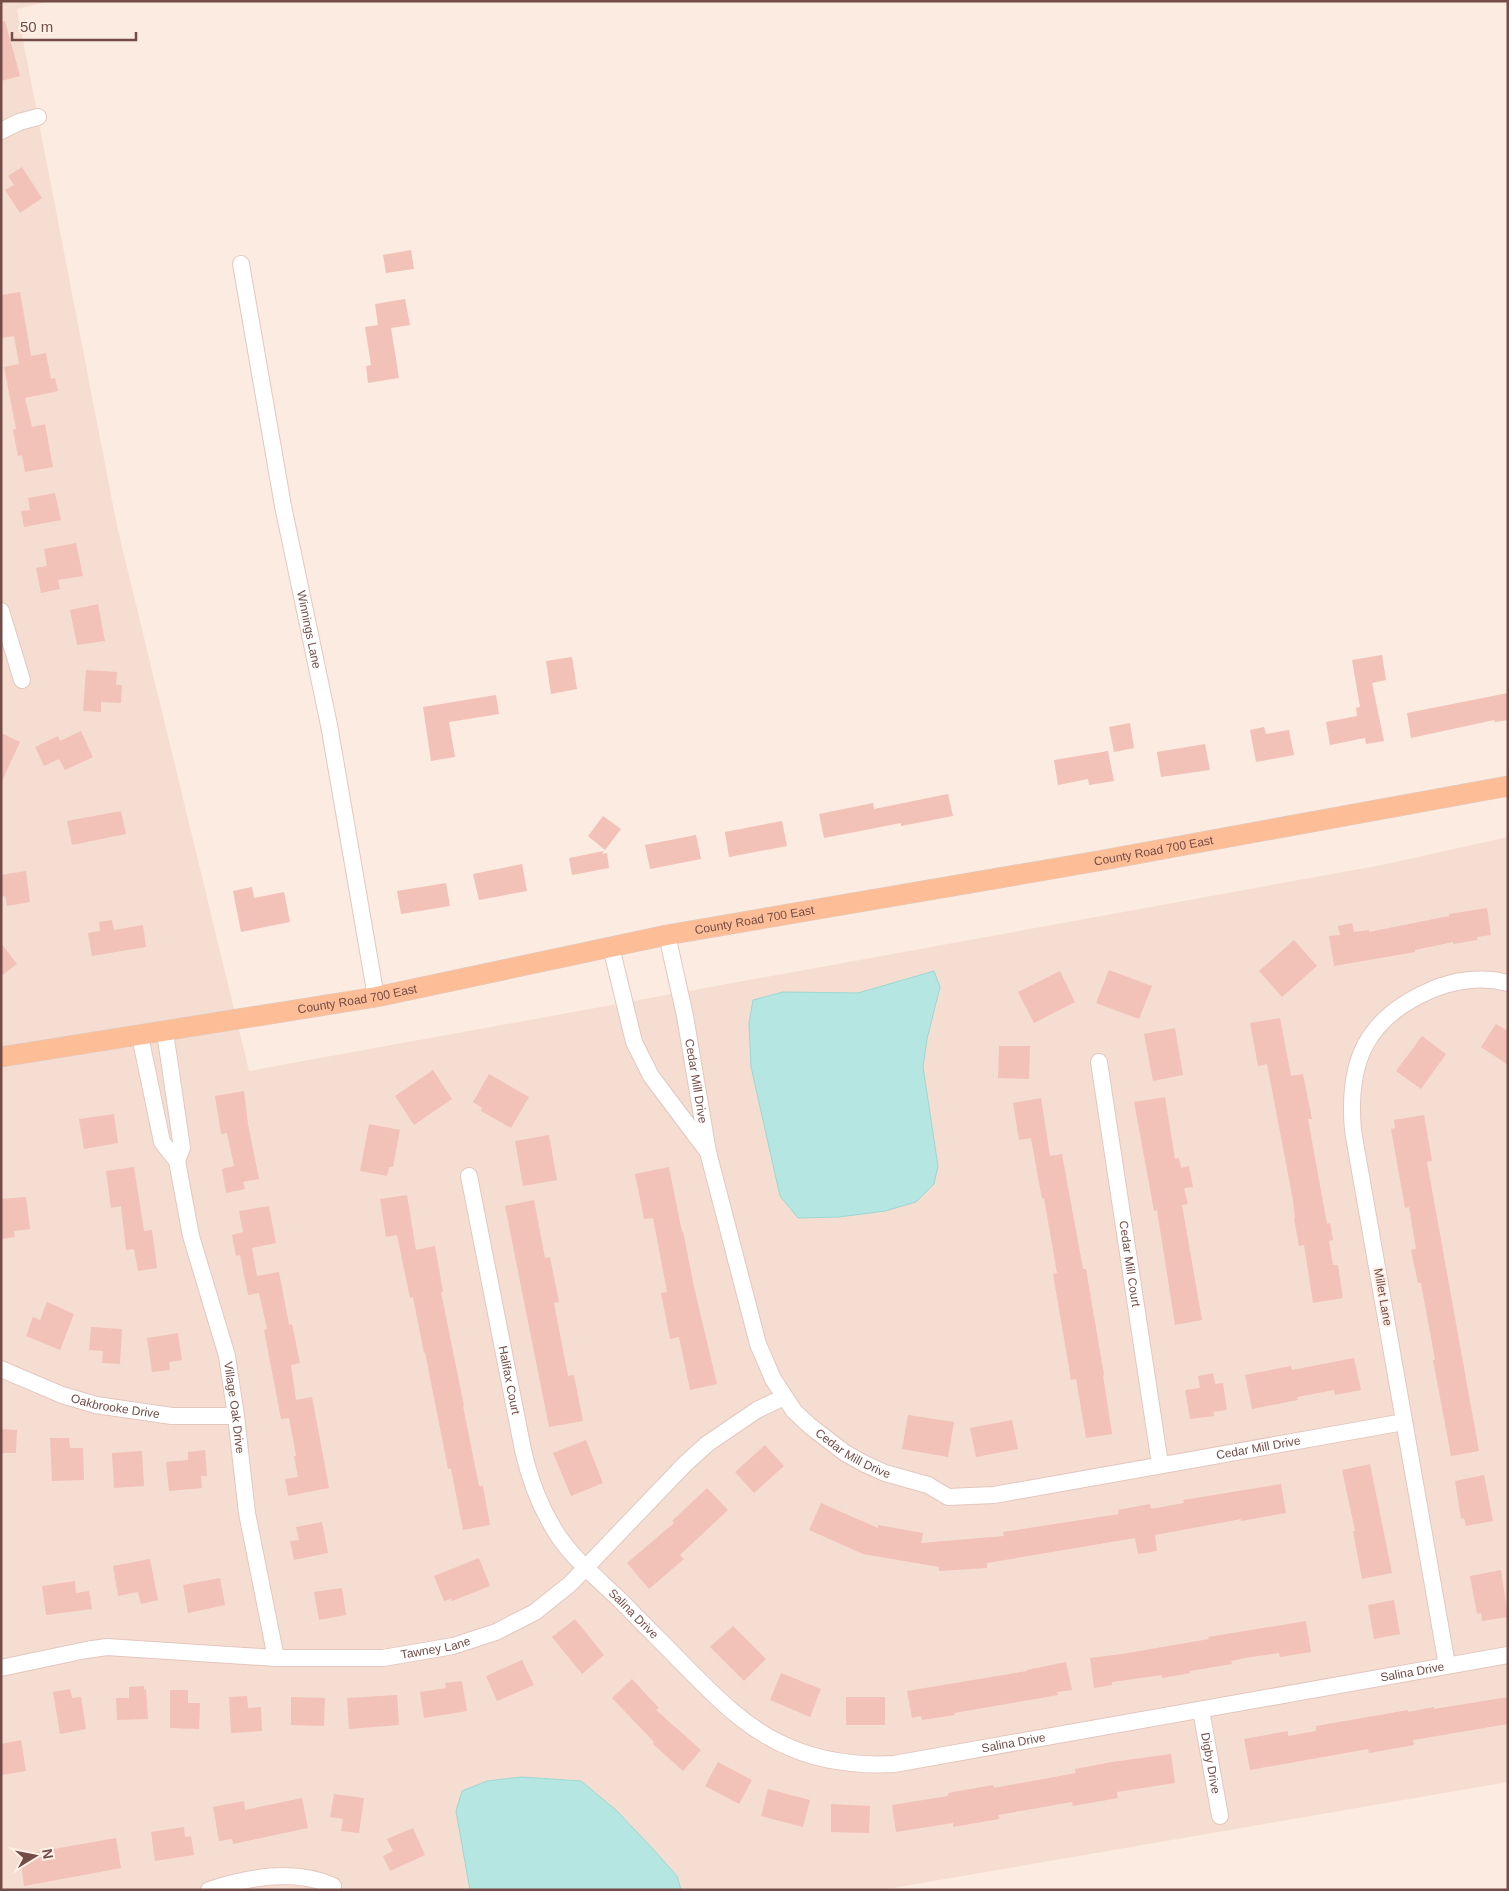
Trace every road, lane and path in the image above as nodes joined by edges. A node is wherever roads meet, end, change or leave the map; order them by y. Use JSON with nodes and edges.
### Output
{"nodes":[{"id":1,"x":38,"y":117,"type":"dead end"},
{"id":2,"x":1,"y":131,"type":"edge"},
{"id":3,"x":241,"y":264,"type":"dead end"},
{"id":4,"x":1,"y":611,"type":"edge"},
{"id":5,"x":22,"y":680,"type":"dead end"},
{"id":6,"x":1508,"y":786,"type":"edge"},
{"id":7,"x":667,"y":935,"type":"junction"},
{"id":8,"x":611,"y":947,"type":"junction"},
{"id":9,"x":1508,"y":983,"type":"edge"},
{"id":10,"x":376,"y":997,"type":"junction"},
{"id":11,"x":165,"y":1032,"type":"junction"},
{"id":12,"x":140,"y":1036,"type":"junction"},
{"id":13,"x":1,"y":1057,"type":"edge"},
{"id":14,"x":1099,"y":1062,"type":"dead end"},
{"id":15,"x":708,"y":1152,"type":"junction"},
{"id":16,"x":177,"y":1161,"type":"junction"},
{"id":17,"x":469,"y":1176,"type":"dead end"},
{"id":18,"x":1,"y":1369,"type":"edge"},
{"id":19,"x":784,"y":1397,"type":"junction"},
{"id":20,"x":236,"y":1416,"type":"junction"},
{"id":21,"x":1404,"y":1422,"type":"junction"},
{"id":22,"x":1160,"y":1464,"type":"junction"},
{"id":23,"x":585,"y":1568,"type":"junction"},
{"id":24,"x":1508,"y":1654,"type":"edge"},
{"id":25,"x":276,"y":1658,"type":"junction"},
{"id":26,"x":1447,"y":1665,"type":"junction"},
{"id":27,"x":1,"y":1668,"type":"edge"},
{"id":28,"x":1200,"y":1710,"type":"junction"},
{"id":29,"x":1220,"y":1816,"type":"dead end"},
{"id":30,"x":333,"y":1886,"type":"dead end"},
{"id":31,"x":209,"y":1890,"type":"edge"}],
"edges":[{"from":1,"to":2,"type":"street"},
{"from":3,"to":10,"type":"street","name":"Winnings Lane"},
{"from":4,"to":5,"type":"street"},
{"from":6,"to":7,"type":"main road","name":"County Road 700 East"},
{"from":7,"to":8,"type":"main road","name":"County Road 700 East"},
{"from":7,"to":15,"type":"street","name":"Cedar Mill Drive"},
{"from":8,"to":10,"type":"main road","name":"County Road 700 East"},
{"from":8,"to":15,"type":"street"},
{"from":9,"to":21,"type":"street","name":"Millet Lane"},
{"from":10,"to":11,"type":"main road","name":"County Road 700 East"},
{"from":11,"to":12,"type":"main road","name":"County Road 700 East"},
{"from":11,"to":16,"type":"street","name":"Village Oak Drive"},
{"from":12,"to":13,"type":"main road","name":"County Road 700 East"},
{"from":12,"to":16,"type":"street","name":"Village Oak Drive"},
{"from":14,"to":22,"type":"street","name":"Cedar Mill Court"},
{"from":15,"to":19,"type":"street","name":"Cedar Mill Drive"},
{"from":16,"to":20,"type":"street","name":"Village Oak Drive"},
{"from":17,"to":23,"type":"street","name":"Halifax Court"},
{"from":18,"to":20,"type":"street","name":"Oakbrooke Drive"},
{"from":19,"to":22,"type":"street","name":"Cedar Mill Drive"},
{"from":19,"to":23,"type":"street","name":"Tawney Lane"},
{"from":20,"to":25,"type":"street","name":"Village Oak Drive"},
{"from":21,"to":22,"type":"street","name":"Cedar Mill Drive"},
{"from":21,"to":26,"type":"street","name":"Millet Lane"},
{"from":23,"to":25,"type":"street","name":"Tawney Lane"},
{"from":23,"to":28,"type":"street","name":"Salina Drive"},
{"from":24,"to":26,"type":"street","name":"Salina Drive"},
{"from":25,"to":27,"type":"street","name":"Tawney Lane"},
{"from":26,"to":28,"type":"street","name":"Salina Drive"},
{"from":28,"to":29,"type":"street","name":"Digby Drive"},
{"from":30,"to":31,"type":"street"}]}
